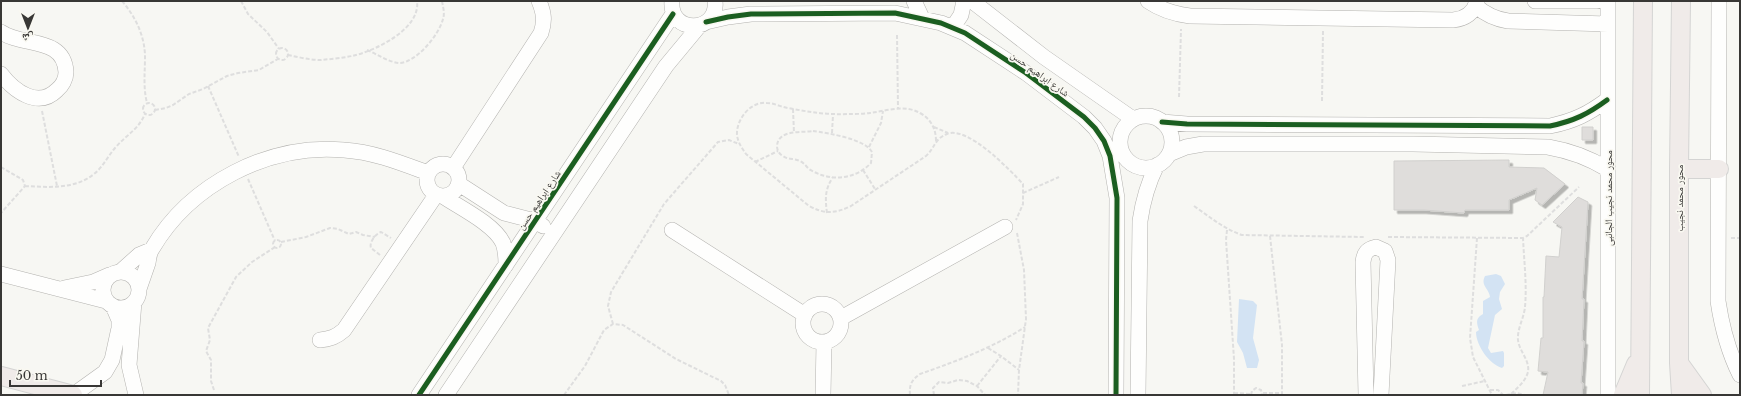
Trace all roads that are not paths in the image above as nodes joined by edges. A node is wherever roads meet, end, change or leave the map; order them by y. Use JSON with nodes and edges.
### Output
{"nodes":[{"id":1,"x":539,"y":1,"type":"edge"},
{"id":2,"x":715,"y":1,"type":"edge"},
{"id":3,"x":914,"y":1,"type":"edge"},
{"id":4,"x":964,"y":1,"type":"edge"},
{"id":5,"x":972,"y":1,"type":"edge"},
{"id":6,"x":1148,"y":1,"type":"edge"},
{"id":7,"x":1536,"y":1,"type":"edge"},
{"id":8,"x":1597,"y":1,"type":"edge"},
{"id":9,"x":1608,"y":1,"type":"edge"},
{"id":10,"x":1643,"y":1,"type":"edge"},
{"id":11,"x":1681,"y":1,"type":"edge"},
{"id":12,"x":1719,"y":1,"type":"edge"},
{"id":13,"x":1477,"y":4,"type":"edge"},
{"id":14,"x":672,"y":8,"type":"edge"},
{"id":15,"x":922,"y":18,"type":"junction"},
{"id":16,"x":703,"y":24,"type":"junction"},
{"id":17,"x":1608,"y":24,"type":"junction"},
{"id":18,"x":953,"y":27,"type":"junction"},
{"id":19,"x":1,"y":32,"type":"edge"},
{"id":20,"x":1,"y":74,"type":"edge"},
{"id":21,"x":1607,"y":100,"type":"junction"},
{"id":22,"x":1133,"y":119,"type":"junction"},
{"id":23,"x":1162,"y":122,"type":"junction"},
{"id":24,"x":1414,"y":125,"type":"junction"},
{"id":25,"x":1413,"y":144,"type":"junction"},
{"id":26,"x":1116,"y":154,"type":"junction"},
{"id":27,"x":1168,"y":154,"type":"junction"},
{"id":28,"x":1157,"y":165,"type":"junction"},
{"id":29,"x":453,"y":168,"type":"junction"},
{"id":30,"x":1607,"y":169,"type":"junction"},
{"id":31,"x":1679,"y":169,"type":"junction"},
{"id":32,"x":1719,"y":169,"type":"junction"},
{"id":33,"x":428,"y":173,"type":"junction"},
{"id":34,"x":458,"y":184,"type":"junction"},
{"id":35,"x":440,"y":196,"type":"junction"},
{"id":36,"x":535,"y":221,"type":"junction"},
{"id":37,"x":1010,"y":225,"type":"road end"},
{"id":38,"x":672,"y":230,"type":"dead end"},
{"id":39,"x":554,"y":232,"type":"junction"},
{"id":40,"x":151,"y":250,"type":"junction"},
{"id":41,"x":506,"y":265,"type":"junction"},
{"id":42,"x":1363,"y":269,"type":"junction"},
{"id":43,"x":1387,"y":269,"type":"junction"},
{"id":44,"x":1,"y":274,"type":"edge"},
{"id":45,"x":115,"y":274,"type":"junction"},
{"id":46,"x":59,"y":288,"type":"junction"},
{"id":47,"x":137,"y":295,"type":"junction"},
{"id":48,"x":109,"y":303,"type":"junction"},
{"id":49,"x":805,"y":315,"type":"junction"},
{"id":50,"x":841,"y":318,"type":"junction"},
{"id":51,"x":320,"y":340,"type":"dead end"},
{"id":52,"x":824,"y":342,"type":"junction"},
{"id":53,"x":1640,"y":356,"type":"junction"},
{"id":54,"x":1679,"y":363,"type":"junction"},
{"id":55,"x":1740,"y":375,"type":"edge"},
{"id":56,"x":1,"y":376,"type":"edge"},
{"id":57,"x":73,"y":395,"type":"edge"},
{"id":58,"x":136,"y":395,"type":"edge"},
{"id":59,"x":419,"y":395,"type":"edge"},
{"id":60,"x":446,"y":395,"type":"edge"},
{"id":61,"x":823,"y":395,"type":"edge"},
{"id":62,"x":1116,"y":395,"type":"edge"},
{"id":63,"x":1138,"y":395,"type":"edge"},
{"id":64,"x":1366,"y":395,"type":"edge"},
{"id":65,"x":1381,"y":395,"type":"edge"},
{"id":66,"x":1608,"y":395,"type":"edge"},
{"id":67,"x":1624,"y":395,"type":"edge"},
{"id":68,"x":1640,"y":395,"type":"edge"},
{"id":69,"x":1681,"y":395,"type":"edge"},
{"id":70,"x":1702,"y":395,"type":"edge"}],
"edges":[{"from":1,"to":29,"type":"street"},
{"from":2,"to":16,"type":"street"},
{"from":3,"to":15,"type":"street"},
{"from":4,"to":18,"type":"street"},
{"from":5,"to":22,"type":"street","name":"شارع ابراهيم حسن"},
{"from":6,"to":13,"type":"street"},
{"from":7,"to":8,"type":"street"},
{"from":9,"to":17,"type":"street","name":"محور محمد نجيب الجانبى"},
{"from":10,"to":53,"type":"main road"},
{"from":11,"to":31,"type":"main road","name":"محور محمد نجيب"},
{"from":12,"to":32,"type":"street"},
{"from":13,"to":17,"type":"street"},
{"from":14,"to":16,"type":"street","name":"شارع ابراهيم حسن"},
{"from":14,"to":36,"type":"street","name":"شارع ابراهيم حسن"},
{"from":15,"to":16,"type":"street","name":"شارع ابراهيم حسن"},
{"from":15,"to":18,"type":"street","name":"شارع ابراهيم حسن"},
{"from":16,"to":39,"type":"street"},
{"from":17,"to":21,"type":"street","name":"محور محمد نجيب الجانبى"},
{"from":18,"to":26,"type":"street","name":"شارع ابراهيم حسن"},
{"from":19,"to":20,"type":"street"},
{"from":21,"to":24,"type":"street"},
{"from":21,"to":30,"type":"street","name":"محور محمد نجيب الجانبى"},
{"from":22,"to":23,"type":"street"},
{"from":22,"to":26,"type":"street"},
{"from":23,"to":24,"type":"street"},
{"from":23,"to":27,"type":"street"},
{"from":24,"to":25,"type":"street"},
{"from":25,"to":27,"type":"street"},
{"from":25,"to":30,"type":"street"},
{"from":26,"to":28,"type":"street"},
{"from":26,"to":62,"type":"street","name":"شارع ابراهيم حسن"},
{"from":27,"to":28,"type":"street"},
{"from":28,"to":63,"type":"street"},
{"from":29,"to":33,"type":"street"},
{"from":29,"to":34,"type":"street"},
{"from":30,"to":66,"type":"street","name":"محور محمد نجيب الجانبى"},
{"from":31,"to":32,"type":"main road"},
{"from":31,"to":54,"type":"main road","name":"محور محمد نجيب"},
{"from":32,"to":55,"type":"street"},
{"from":33,"to":35,"type":"street"},
{"from":33,"to":40,"type":"street"},
{"from":34,"to":35,"type":"street"},
{"from":34,"to":36,"type":"street"},
{"from":35,"to":41,"type":"street"},
{"from":35,"to":51,"type":"street"},
{"from":36,"to":39,"type":"street"},
{"from":36,"to":41,"type":"street","name":"شارع ابراهيم حسن"},
{"from":37,"to":50,"type":"street"},
{"from":38,"to":49,"type":"street"},
{"from":39,"to":60,"type":"street"},
{"from":40,"to":45,"type":"street"},
{"from":40,"to":47,"type":"street"},
{"from":41,"to":59,"type":"street","name":"شارع ابراهيم حسن"},
{"from":42,"to":43,"type":"street"},
{"from":42,"to":43,"type":"street"},
{"from":42,"to":64,"type":"street"},
{"from":43,"to":65,"type":"street"},
{"from":44,"to":46,"type":"street"},
{"from":45,"to":46,"type":"street"},
{"from":45,"to":47,"type":"street"},
{"from":45,"to":48,"type":"street"},
{"from":46,"to":48,"type":"street"},
{"from":47,"to":48,"type":"street"},
{"from":47,"to":58,"type":"street"},
{"from":48,"to":57,"type":"street"},
{"from":49,"to":50,"type":"street"},
{"from":49,"to":52,"type":"street"},
{"from":50,"to":52,"type":"street"},
{"from":52,"to":61,"type":"street"},
{"from":53,"to":67,"type":"main road"},
{"from":53,"to":68,"type":"main road"},
{"from":54,"to":69,"type":"main road","name":"محور محمد نجيب"},
{"from":54,"to":70,"type":"main road"},
{"from":56,"to":57,"type":"main road"}]}
